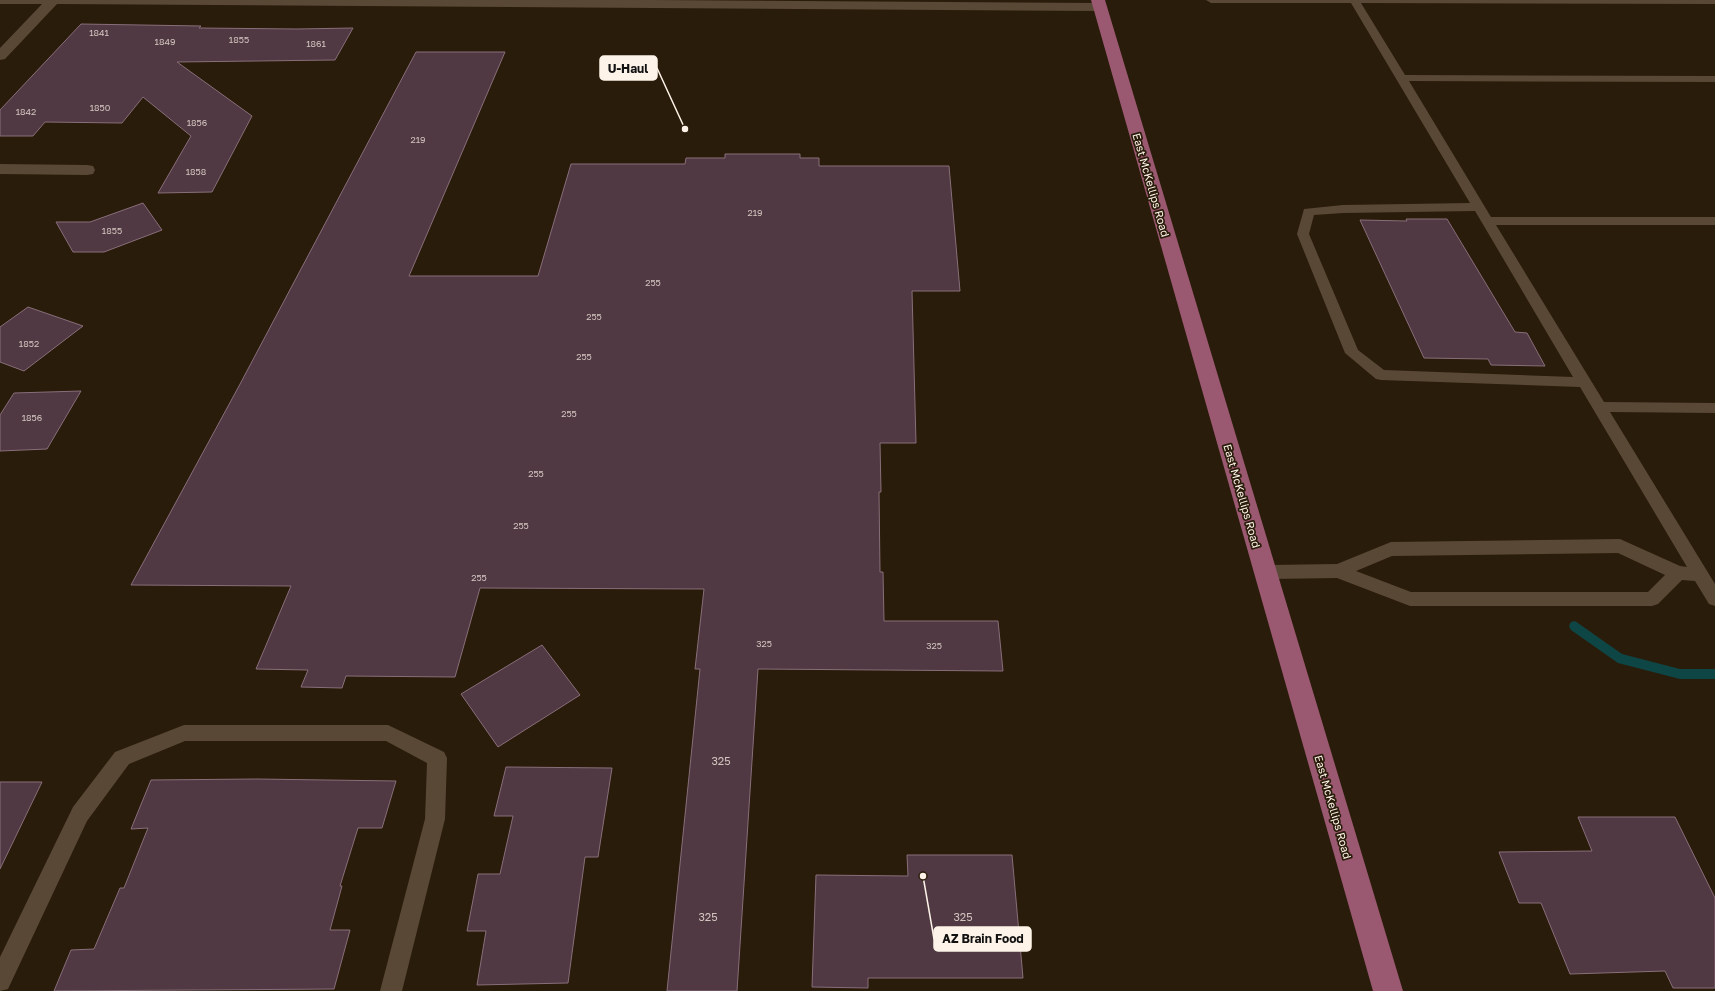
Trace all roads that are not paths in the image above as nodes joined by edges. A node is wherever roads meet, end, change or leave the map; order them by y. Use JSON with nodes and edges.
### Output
{"nodes":[{"id":1,"x":0,"y":0,"type":"edge"},
{"id":2,"x":54,"y":0,"type":"edge"},
{"id":3,"x":1211,"y":0,"type":"edge"},
{"id":4,"x":1354,"y":0,"type":"edge"},
{"id":5,"x":325,"y":1,"type":"edge"},
{"id":6,"x":1715,"y":1,"type":"edge"},
{"id":7,"x":601,"y":2,"type":"edge"},
{"id":8,"x":1098,"y":3,"type":"edge"},
{"id":9,"x":0,"y":56,"type":"edge"},
{"id":10,"x":1401,"y":78,"type":"junction"},
{"id":11,"x":1715,"y":79,"type":"edge"},
{"id":12,"x":0,"y":169,"type":"edge"},
{"id":13,"x":87,"y":170,"type":"dead end"},
{"id":14,"x":1479,"y":207,"type":"junction"},
{"id":15,"x":1487,"y":221,"type":"junction"},
{"id":16,"x":1715,"y":221,"type":"edge"},
{"id":17,"x":1584,"y":382,"type":"junction"},
{"id":18,"x":1599,"y":407,"type":"junction"},
{"id":19,"x":1715,"y":408,"type":"edge"},
{"id":20,"x":1338,"y":571,"type":"junction"},
{"id":21,"x":1264,"y":572,"type":"junction"},
{"id":22,"x":1678,"y":573,"type":"junction"},
{"id":23,"x":1700,"y":574,"type":"junction"},
{"id":24,"x":1715,"y":599,"type":"edge"},
{"id":25,"x":0,"y":981,"type":"edge"},
{"id":26,"x":391,"y":991,"type":"edge"},
{"id":27,"x":1388,"y":991,"type":"edge"}],
"edges":[{"from":1,"to":2,"type":"street"},
{"from":2,"to":5,"type":"street"},
{"from":2,"to":9,"type":"street"},
{"from":3,"to":4,"type":"lane"},
{"from":4,"to":6,"type":"lane"},
{"from":4,"to":10,"type":"lane"},
{"from":5,"to":7,"type":"street"},
{"from":7,"to":8,"type":"street"},
{"from":8,"to":21,"type":"main road","name":"East McKellips Road"},
{"from":10,"to":11,"type":"lane"},
{"from":10,"to":14,"type":"lane"},
{"from":12,"to":13,"type":"street"},
{"from":14,"to":15,"type":"lane"},
{"from":14,"to":17,"type":"lane"},
{"from":15,"to":16,"type":"lane"},
{"from":15,"to":17,"type":"lane"},
{"from":17,"to":18,"type":"lane"},
{"from":18,"to":19,"type":"lane"},
{"from":18,"to":23,"type":"lane"},
{"from":20,"to":21,"type":"lane"},
{"from":20,"to":22,"type":"lane"},
{"from":20,"to":22,"type":"lane"},
{"from":21,"to":27,"type":"main road","name":"East McKellips Road"},
{"from":22,"to":23,"type":"lane"},
{"from":23,"to":24,"type":"lane"},
{"from":25,"to":26,"type":"lane"}]}
